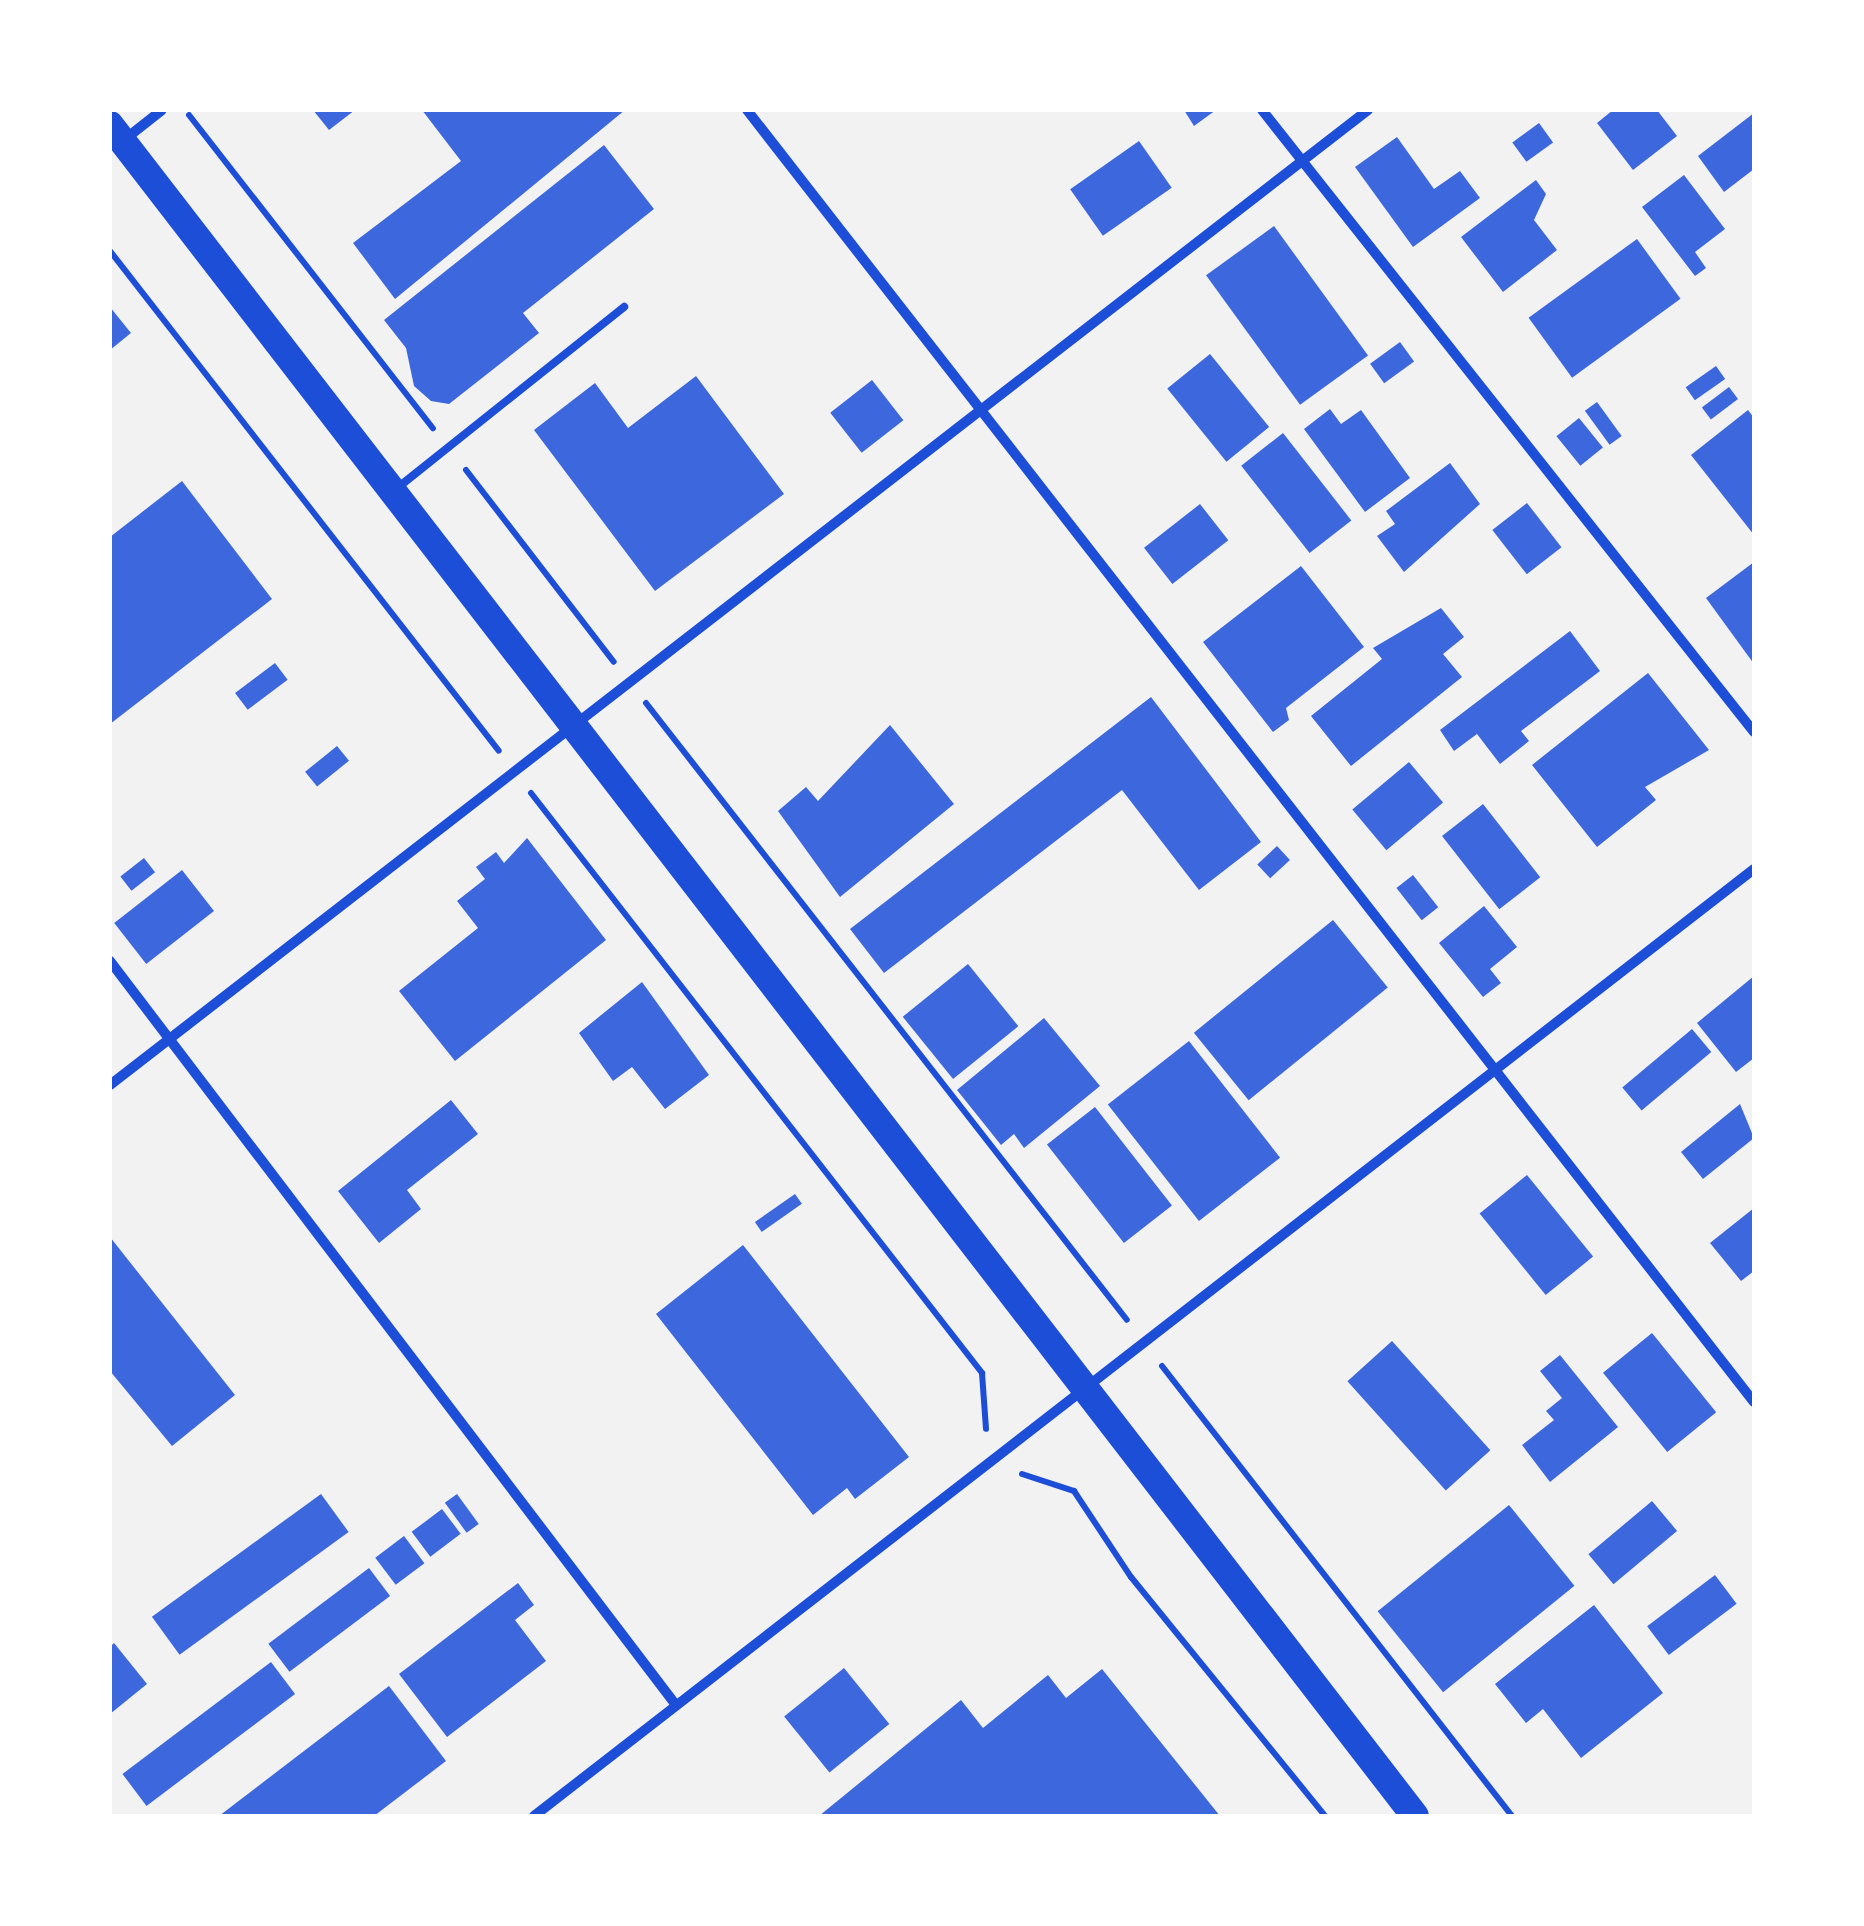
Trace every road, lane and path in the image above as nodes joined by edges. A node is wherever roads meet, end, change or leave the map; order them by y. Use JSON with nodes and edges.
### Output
{"nodes":[{"id":1,"x":162,"y":110,"type":"edge"},
{"id":2,"x":185,"y":110,"type":"edge"},
{"id":3,"x":747,"y":110,"type":"edge"},
{"id":4,"x":1262,"y":110,"type":"edge"},
{"id":5,"x":1368,"y":110,"type":"edge"},
{"id":6,"x":116,"y":133,"type":"edge"},
{"id":7,"x":1302,"y":162,"type":"junction"},
{"id":8,"x":110,"y":251,"type":"edge"},
{"id":9,"x":624,"y":307,"type":"dead end"},
{"id":10,"x":982,"y":410,"type":"junction"},
{"id":11,"x":448,"y":447,"type":"junction"},
{"id":12,"x":396,"y":489,"type":"junction"},
{"id":13,"x":630,"y":682,"type":"junction"},
{"id":14,"x":579,"y":722,"type":"junction"},
{"id":15,"x":1754,"y":732,"type":"edge"},
{"id":16,"x":514,"y":772,"type":"junction"},
{"id":17,"x":1754,"y":869,"type":"edge"},
{"id":18,"x":110,"y":961,"type":"edge"},
{"id":19,"x":171,"y":1038,"type":"junction"},
{"id":20,"x":1498,"y":1067,"type":"junction"},
{"id":21,"x":110,"y":1085,"type":"edge"},
{"id":22,"x":1144,"y":1341,"type":"junction"},
{"id":23,"x":1084,"y":1387,"type":"junction"},
{"id":24,"x":1754,"y":1402,"type":"edge"},
{"id":25,"x":1003,"y":1450,"type":"junction"},
{"id":26,"x":676,"y":1705,"type":"junction"},
{"id":27,"x":534,"y":1816,"type":"edge"},
{"id":28,"x":1326,"y":1816,"type":"edge"},
{"id":29,"x":1415,"y":1816,"type":"edge"},
{"id":30,"x":1512,"y":1816,"type":"edge"}],
"edges":[{"from":1,"to":6,"type":"street"},
{"from":2,"to":11,"type":"path"},
{"from":3,"to":10,"type":"street"},
{"from":4,"to":7,"type":"street"},
{"from":5,"to":7,"type":"street"},
{"from":6,"to":12,"type":"highway"},
{"from":7,"to":10,"type":"street"},
{"from":7,"to":15,"type":"street"},
{"from":8,"to":16,"type":"path"},
{"from":9,"to":11,"type":"lane"},
{"from":10,"to":13,"type":"street"},
{"from":10,"to":20,"type":"street"},
{"from":11,"to":12,"type":"lane"},
{"from":11,"to":13,"type":"path"},
{"from":12,"to":14,"type":"highway"},
{"from":13,"to":14,"type":"street"},
{"from":13,"to":22,"type":"path"},
{"from":14,"to":16,"type":"street"},
{"from":14,"to":23,"type":"highway"},
{"from":16,"to":19,"type":"street"},
{"from":16,"to":25,"type":"path"},
{"from":17,"to":20,"type":"street"},
{"from":18,"to":19,"type":"street"},
{"from":19,"to":21,"type":"street"},
{"from":19,"to":26,"type":"street"},
{"from":20,"to":22,"type":"street"},
{"from":20,"to":24,"type":"street"},
{"from":22,"to":23,"type":"street"},
{"from":22,"to":30,"type":"path"},
{"from":23,"to":25,"type":"street"},
{"from":23,"to":29,"type":"highway"},
{"from":25,"to":26,"type":"street"},
{"from":25,"to":28,"type":"path"},
{"from":26,"to":27,"type":"street"}]}
